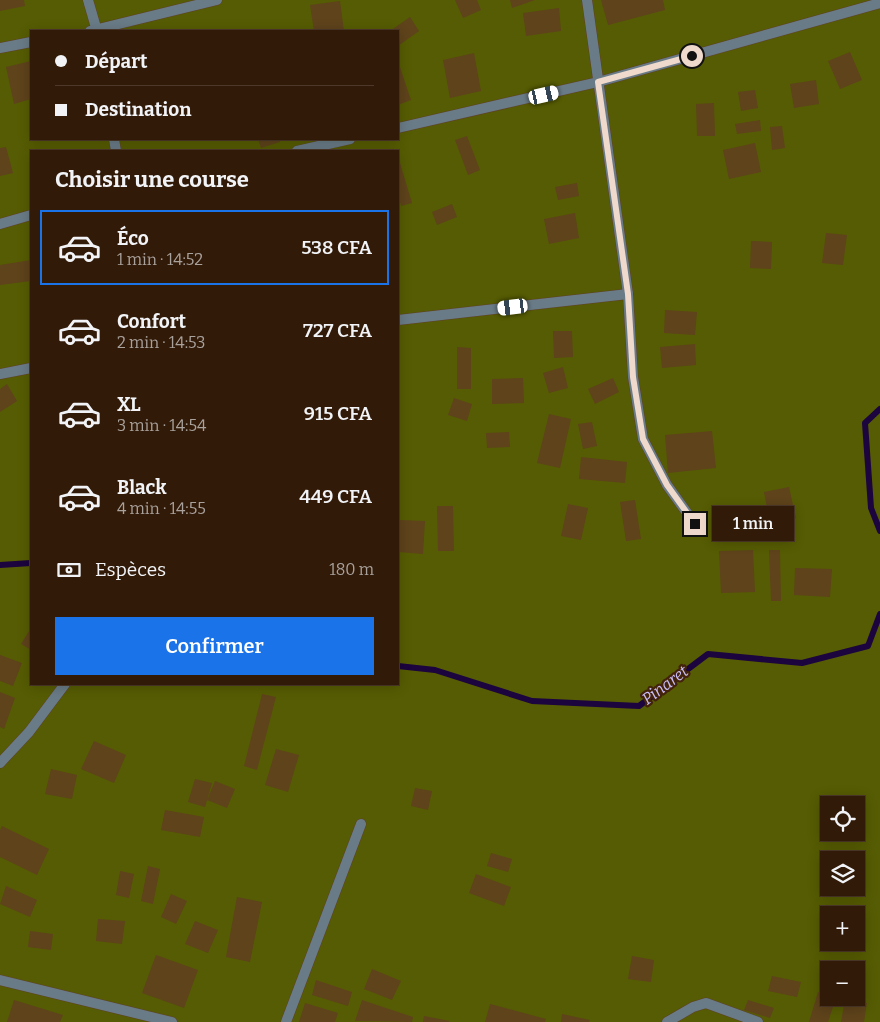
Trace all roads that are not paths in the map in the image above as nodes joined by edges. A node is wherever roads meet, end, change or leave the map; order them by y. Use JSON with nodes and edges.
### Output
{"nodes":[{"id":1,"x":88,"y":0,"type":"edge"},
{"id":2,"x":217,"y":0,"type":"edge"},
{"id":3,"x":587,"y":0,"type":"edge"},
{"id":4,"x":880,"y":2,"type":"edge"},
{"id":5,"x":95,"y":30,"type":"edge"},
{"id":6,"x":99,"y":30,"type":"edge"},
{"id":7,"x":30,"y":42,"type":"edge"},
{"id":8,"x":0,"y":48,"type":"edge"},
{"id":9,"x":598,"y":82,"type":"junction"},
{"id":10,"x":399,"y":128,"type":"edge"},
{"id":11,"x":346,"y":140,"type":"edge"},
{"id":12,"x":301,"y":150,"type":"edge"},
{"id":13,"x":30,"y":215,"type":"edge"},
{"id":14,"x":0,"y":224,"type":"edge"},
{"id":15,"x":628,"y":294,"type":"junction"},
{"id":16,"x":399,"y":320,"type":"edge"},
{"id":17,"x":30,"y":368,"type":"edge"},
{"id":18,"x":0,"y":374,"type":"edge"},
{"id":19,"x":695,"y":524,"type":"dead end"},
{"id":20,"x":65,"y":685,"type":"edge"},
{"id":21,"x":0,"y":763,"type":"edge"},
{"id":22,"x":360,"y":824,"type":"dead end"},
{"id":23,"x":0,"y":980,"type":"edge"},
{"id":24,"x":172,"y":1022,"type":"edge"},
{"id":25,"x":286,"y":1022,"type":"edge"},
{"id":26,"x":668,"y":1022,"type":"edge"},
{"id":27,"x":758,"y":1022,"type":"edge"}],
"edges":[{"from":1,"to":5,"type":"street"},
{"from":2,"to":6,"type":"street"},
{"from":3,"to":9,"type":"street"},
{"from":4,"to":9,"type":"street"},
{"from":7,"to":8,"type":"street"},
{"from":9,"to":10,"type":"street"},
{"from":9,"to":15,"type":"street"},
{"from":11,"to":12,"type":"street"},
{"from":13,"to":14,"type":"street"},
{"from":15,"to":16,"type":"street"},
{"from":15,"to":19,"type":"street"},
{"from":17,"to":18,"type":"street"},
{"from":20,"to":21,"type":"street"},
{"from":22,"to":25,"type":"street"},
{"from":23,"to":24,"type":"street"},
{"from":26,"to":27,"type":"street"}]}
